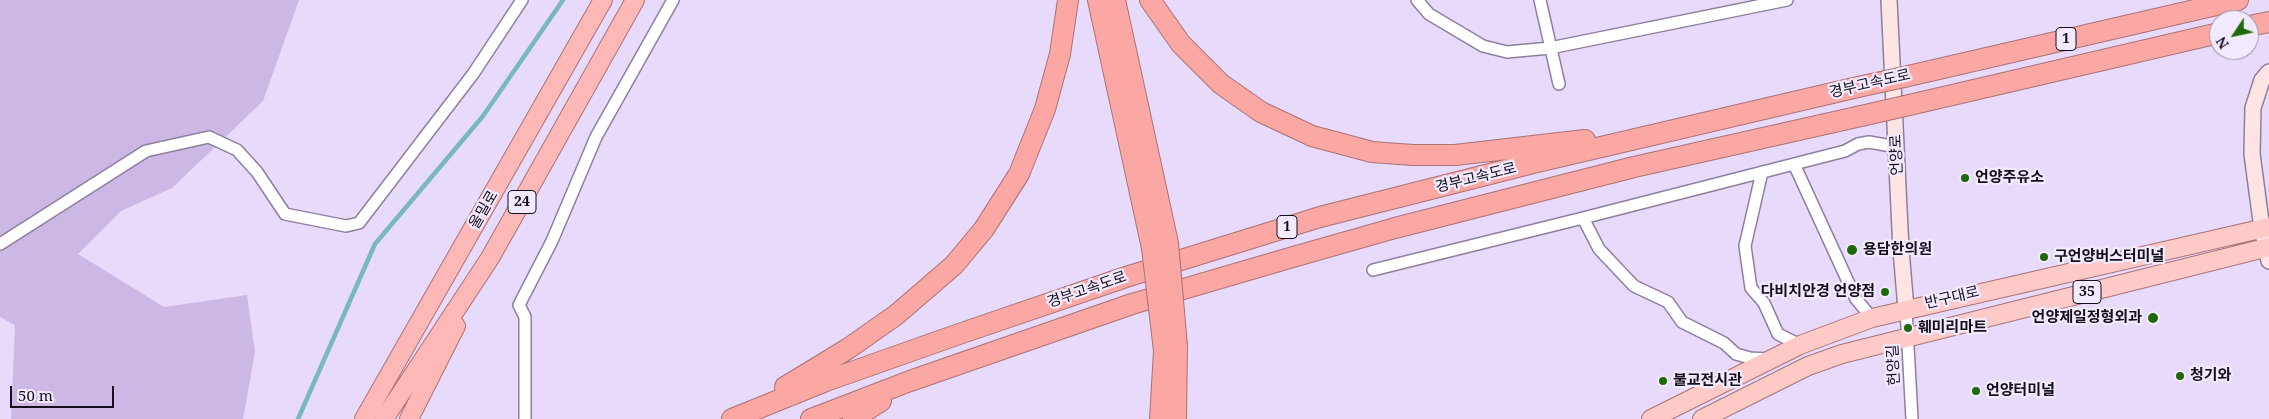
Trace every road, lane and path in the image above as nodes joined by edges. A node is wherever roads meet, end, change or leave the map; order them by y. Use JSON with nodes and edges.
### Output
{"nodes":[{"id":1,"x":522,"y":0,"type":"edge"},
{"id":2,"x":603,"y":0,"type":"edge"},
{"id":3,"x":635,"y":0,"type":"edge"},
{"id":4,"x":674,"y":0,"type":"edge"},
{"id":5,"x":1068,"y":0,"type":"edge"},
{"id":6,"x":1098,"y":0,"type":"edge"},
{"id":7,"x":1115,"y":0,"type":"edge"},
{"id":8,"x":1150,"y":0,"type":"edge"},
{"id":9,"x":1417,"y":0,"type":"edge"},
{"id":10,"x":1540,"y":0,"type":"edge"},
{"id":11,"x":1787,"y":0,"type":"edge"},
{"id":12,"x":1889,"y":0,"type":"edge"},
{"id":13,"x":2233,"y":1,"type":"edge"},
{"id":14,"x":2209,"y":35,"type":"edge"},
{"id":15,"x":1550,"y":48,"type":"junction"},
{"id":16,"x":2269,"y":72,"type":"edge"},
{"id":17,"x":1559,"y":84,"type":"dead end"},
{"id":18,"x":1676,"y":129,"type":"junction"},
{"id":19,"x":1897,"y":147,"type":"junction"},
{"id":20,"x":1794,"y":164,"type":"junction"},
{"id":21,"x":1762,"y":172,"type":"junction"},
{"id":22,"x":1583,"y":218,"type":"junction"},
{"id":23,"x":2266,"y":228,"type":"edge"},
{"id":24,"x":0,"y":244,"type":"edge"},
{"id":25,"x":1160,"y":245,"type":"junction"},
{"id":26,"x":2268,"y":252,"type":"edge"},
{"id":27,"x":490,"y":258,"type":"junction"},
{"id":28,"x":1373,"y":270,"type":"dead end"},
{"id":29,"x":1906,"y":309,"type":"junction"},
{"id":30,"x":1872,"y":318,"type":"junction"},
{"id":31,"x":1908,"y":336,"type":"junction"},
{"id":32,"x":1800,"y":345,"type":"junction"},
{"id":33,"x":1170,"y":349,"type":"junction"},
{"id":34,"x":1773,"y":359,"type":"junction"},
{"id":35,"x":939,"y":371,"type":"junction"},
{"id":36,"x":389,"y":393,"type":"junction"},
{"id":37,"x":410,"y":418,"type":"edge"},
{"id":38,"x":525,"y":418,"type":"edge"},
{"id":39,"x":364,"y":419,"type":"edge"},
{"id":40,"x":384,"y":419,"type":"edge"},
{"id":41,"x":723,"y":419,"type":"edge"},
{"id":42,"x":732,"y":419,"type":"edge"},
{"id":43,"x":811,"y":419,"type":"edge"},
{"id":44,"x":853,"y":419,"type":"edge"},
{"id":45,"x":1160,"y":419,"type":"edge"},
{"id":46,"x":1176,"y":419,"type":"edge"},
{"id":47,"x":1651,"y":419,"type":"edge"},
{"id":48,"x":1702,"y":419,"type":"edge"},
{"id":49,"x":1912,"y":419,"type":"edge"}],
"edges":[{"from":1,"to":24,"type":"street"},
{"from":2,"to":36,"type":"highway","name":"울밀로","number":"24"},
{"from":3,"to":27,"type":"highway","name":"울밀로","number":"24"},
{"from":4,"to":38,"type":"street"},
{"from":5,"to":41,"type":"highway"},
{"from":6,"to":25,"type":"highway"},
{"from":7,"to":25,"type":"highway"},
{"from":8,"to":18,"type":"highway"},
{"from":9,"to":15,"type":"street"},
{"from":10,"to":15,"type":"street"},
{"from":11,"to":15,"type":"street"},
{"from":12,"to":19,"type":"main road","name":"언양로"},
{"from":13,"to":18,"type":"highway","name":"경부고속도로","number":"1","bridge":true},
{"from":14,"to":35,"type":"highway","name":"경부고속도로","number":"1","bridge":true},
{"from":15,"to":17,"type":"street"},
{"from":16,"to":23,"type":"main road"},
{"from":18,"to":42,"type":"highway","name":"경부고속도로","number":"1"},
{"from":19,"to":20,"type":"street"},
{"from":19,"to":29,"type":"main road","name":"언양로"},
{"from":20,"to":21,"type":"street"},
{"from":20,"to":30,"type":"street"},
{"from":21,"to":22,"type":"street"},
{"from":21,"to":32,"type":"street"},
{"from":22,"to":28,"type":"street"},
{"from":22,"to":34,"type":"street"},
{"from":23,"to":26,"type":"main road"},
{"from":23,"to":29,"type":"main road","name":"반구대로","number":"35"},
{"from":25,"to":33,"type":"highway","bridge":true},
{"from":26,"to":31,"type":"main road","name":"반구대로","number":"35"},
{"from":27,"to":36,"type":"highway","name":"울밀로","number":"24"},
{"from":27,"to":37,"type":"highway"},
{"from":29,"to":30,"type":"main road","name":"반구대로","number":"35"},
{"from":29,"to":31,"type":"street","name":"헌양길"},
{"from":30,"to":32,"type":"main road","name":"반구대로","number":"35"},
{"from":31,"to":48,"type":"main road","name":"반구대로","number":"35"},
{"from":31,"to":49,"type":"street","name":"헌양길"},
{"from":32,"to":34,"type":"main road","name":"반구대로","number":"35"},
{"from":33,"to":45,"type":"highway"},
{"from":33,"to":46,"type":"highway"},
{"from":34,"to":47,"type":"main road","name":"반구대로","number":"35"},
{"from":35,"to":43,"type":"highway","name":"경부고속도로","number":"1"},
{"from":35,"to":44,"type":"highway"},
{"from":36,"to":39,"type":"highway","name":"울밀로","number":"24"},
{"from":36,"to":40,"type":"highway","number":"24"}]}
